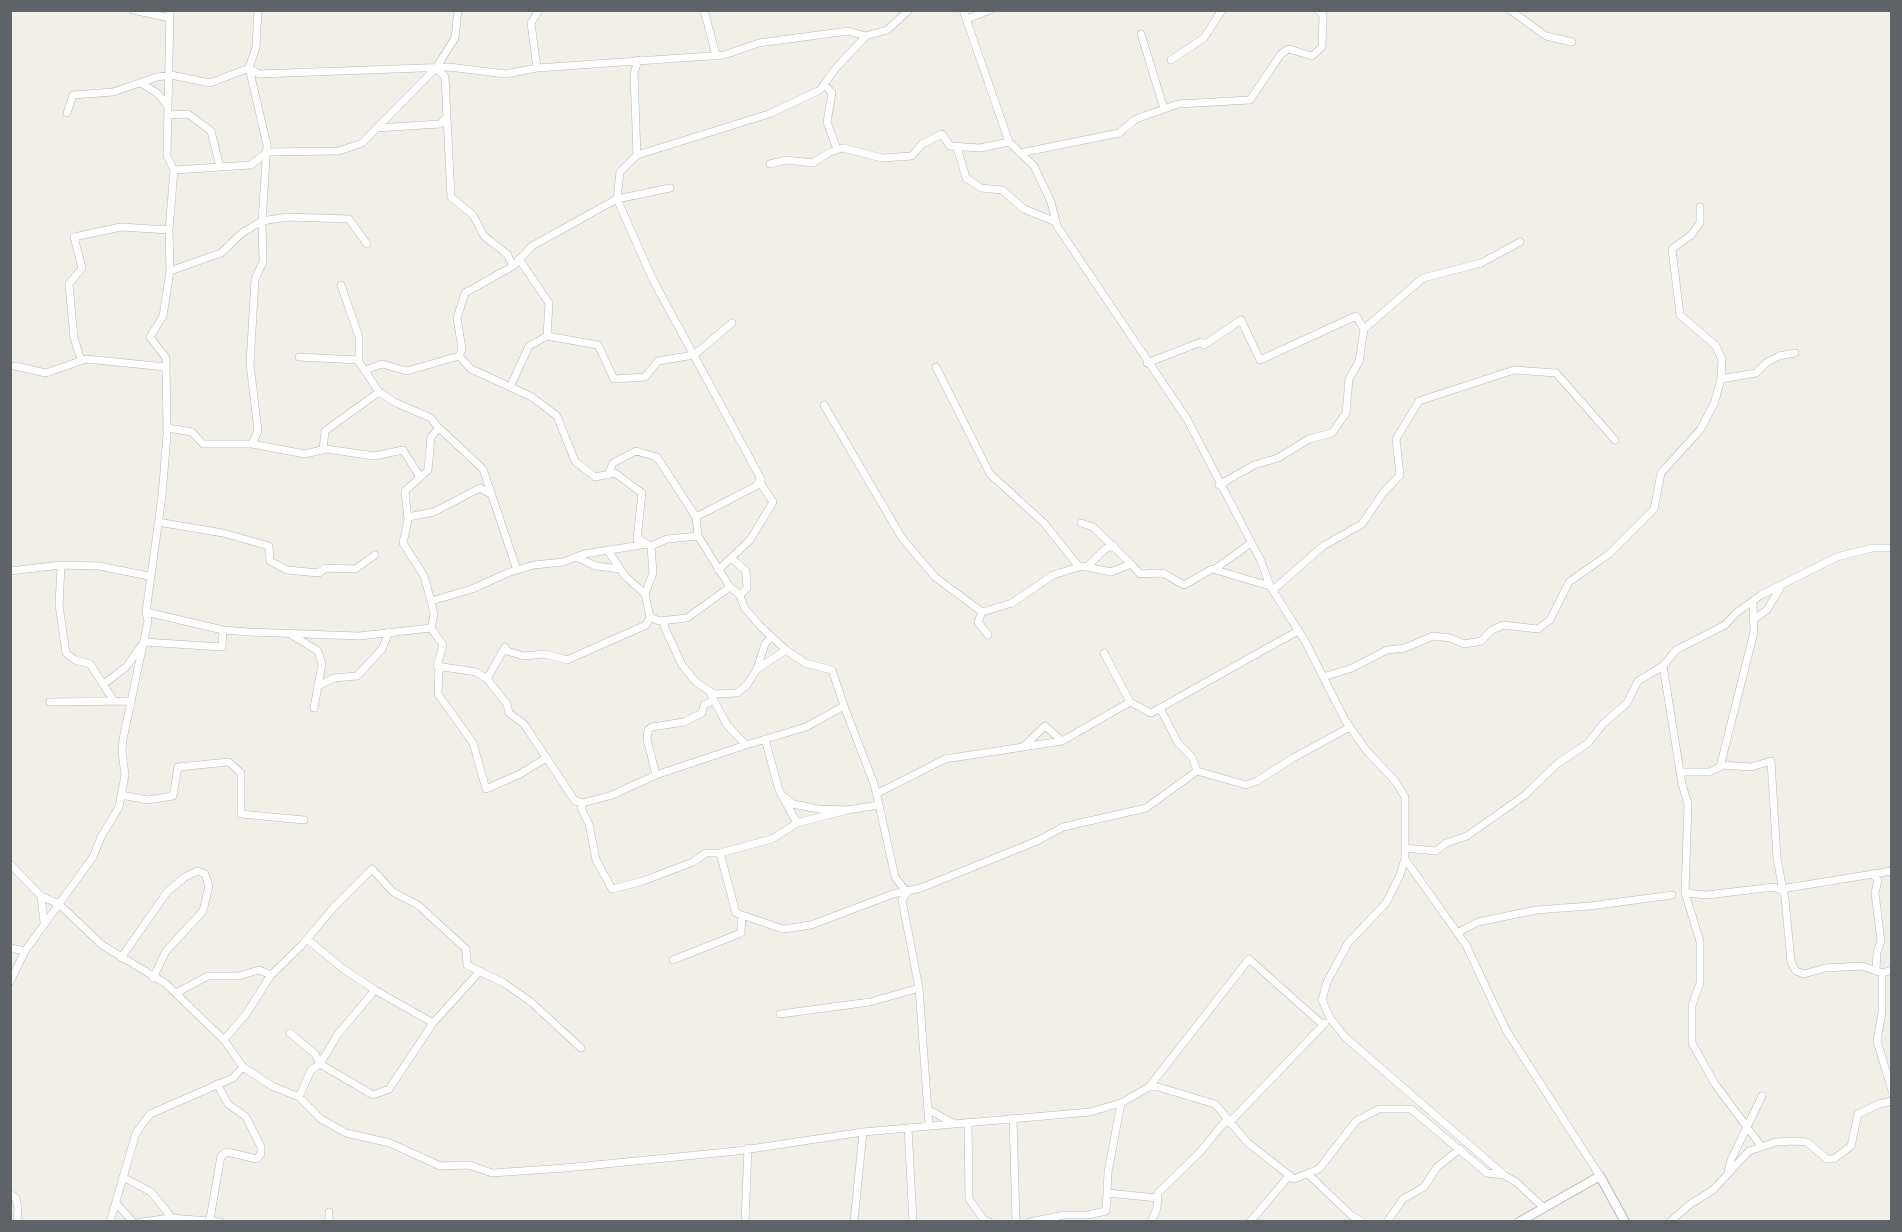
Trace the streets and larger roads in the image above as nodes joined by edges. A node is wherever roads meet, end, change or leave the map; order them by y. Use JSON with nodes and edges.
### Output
{"nodes":[{"id":1,"x":258,"y":10,"type":"edge"},
{"id":2,"x":458,"y":10,"type":"edge"},
{"id":3,"x":539,"y":10,"type":"edge"},
{"id":4,"x":704,"y":10,"type":"edge"},
{"id":5,"x":909,"y":10,"type":"edge"},
{"id":6,"x":963,"y":10,"type":"edge"},
{"id":7,"x":990,"y":10,"type":"edge"},
{"id":8,"x":1222,"y":10,"type":"edge"},
{"id":9,"x":1318,"y":10,"type":"edge"},
{"id":10,"x":1510,"y":10,"type":"edge"},
{"id":11,"x":135,"y":11,"type":"edge"},
{"id":12,"x":170,"y":14,"type":"edge"},
{"id":13,"x":967,"y":19,"type":"junction"},
{"id":14,"x":1141,"y":34,"type":"dead end"},
{"id":15,"x":866,"y":36,"type":"junction"},
{"id":16,"x":1572,"y":42,"type":"dead end"},
{"id":17,"x":716,"y":55,"type":"junction"},
{"id":18,"x":638,"y":60,"type":"junction"},
{"id":19,"x":1171,"y":60,"type":"dead end"},
{"id":20,"x":249,"y":68,"type":"junction"},
{"id":21,"x":436,"y":68,"type":"junction"},
{"id":22,"x":537,"y":68,"type":"junction"},
{"id":23,"x":169,"y":76,"type":"junction"},
{"id":24,"x":141,"y":83,"type":"junction"},
{"id":25,"x":824,"y":84,"type":"junction"},
{"id":26,"x":168,"y":107,"type":"junction"},
{"id":27,"x":1164,"y":109,"type":"junction"},
{"id":28,"x":67,"y":112,"type":"dead end"},
{"id":29,"x":168,"y":115,"type":"junction"},
{"id":30,"x":446,"y":119,"type":"junction"},
{"id":31,"x":377,"y":128,"type":"junction"},
{"id":32,"x":1009,"y":142,"type":"junction"},
{"id":33,"x":957,"y":147,"type":"junction"},
{"id":34,"x":837,"y":149,"type":"junction"},
{"id":35,"x":267,"y":152,"type":"junction"},
{"id":36,"x":1020,"y":153,"type":"junction"},
{"id":37,"x":637,"y":155,"type":"junction"},
{"id":38,"x":770,"y":164,"type":"dead end"},
{"id":39,"x":220,"y":167,"type":"junction"},
{"id":40,"x":174,"y":170,"type":"junction"},
{"id":41,"x":670,"y":188,"type":"dead end"},
{"id":42,"x":617,"y":199,"type":"junction"},
{"id":43,"x":1700,"y":207,"type":"dead end"},
{"id":44,"x":262,"y":221,"type":"junction"},
{"id":45,"x":1056,"y":222,"type":"junction"},
{"id":46,"x":169,"y":230,"type":"junction"},
{"id":47,"x":1520,"y":242,"type":"dead end"},
{"id":48,"x":367,"y":244,"type":"dead end"},
{"id":49,"x":519,"y":259,"type":"junction"},
{"id":50,"x":513,"y":266,"type":"junction"},
{"id":51,"x":170,"y":271,"type":"junction"},
{"id":52,"x":341,"y":285,"type":"dead end"},
{"id":53,"x":732,"y":323,"type":"dead end"},
{"id":54,"x":1364,"y":329,"type":"junction"},
{"id":55,"x":547,"y":336,"type":"junction"},
{"id":56,"x":1795,"y":353,"type":"dead end"},
{"id":57,"x":693,"y":355,"type":"junction"},
{"id":58,"x":459,"y":356,"type":"junction"},
{"id":59,"x":298,"y":357,"type":"dead end"},
{"id":60,"x":81,"y":360,"type":"junction"},
{"id":61,"x":359,"y":360,"type":"junction"},
{"id":62,"x":1147,"y":363,"type":"junction"},
{"id":63,"x":15,"y":366,"type":"dead end"},
{"id":64,"x":166,"y":367,"type":"junction"},
{"id":65,"x":936,"y":368,"type":"dead end"},
{"id":66,"x":365,"y":370,"type":"junction"},
{"id":67,"x":1720,"y":379,"type":"junction"},
{"id":68,"x":510,"y":387,"type":"junction"},
{"id":69,"x":379,"y":392,"type":"junction"},
{"id":70,"x":824,"y":405,"type":"dead end"},
{"id":71,"x":167,"y":428,"type":"junction"},
{"id":72,"x":439,"y":428,"type":"junction"},
{"id":73,"x":1615,"y":440,"type":"dead end"},
{"id":74,"x":252,"y":444,"type":"junction"},
{"id":75,"x":323,"y":450,"type":"junction"},
{"id":76,"x":608,"y":475,"type":"junction"},
{"id":77,"x":420,"y":477,"type":"junction"},
{"id":78,"x":759,"y":481,"type":"junction"},
{"id":79,"x":1220,"y":485,"type":"junction"},
{"id":80,"x":489,"y":493,"type":"junction"},
{"id":81,"x":408,"y":517,"type":"junction"},
{"id":82,"x":696,"y":517,"type":"junction"},
{"id":83,"x":158,"y":522,"type":"junction"},
{"id":84,"x":1081,"y":523,"type":"dead end"},
{"id":85,"x":698,"y":536,"type":"junction"},
{"id":86,"x":1251,"y":543,"type":"junction"},
{"id":87,"x":649,"y":545,"type":"junction"},
{"id":88,"x":1114,"y":546,"type":"junction"},
{"id":89,"x":1892,"y":548,"type":"edge"},
{"id":90,"x":608,"y":551,"type":"junction"},
{"id":91,"x":375,"y":555,"type":"dead end"},
{"id":92,"x":576,"y":557,"type":"junction"},
{"id":93,"x":731,"y":558,"type":"junction"},
{"id":94,"x":61,"y":564,"type":"junction"},
{"id":95,"x":1131,"y":564,"type":"junction"},
{"id":96,"x":1083,"y":567,"type":"junction"},
{"id":97,"x":620,"y":569,"type":"junction"},
{"id":98,"x":517,"y":570,"type":"junction"},
{"id":99,"x":718,"y":570,"type":"junction"},
{"id":100,"x":1215,"y":570,"type":"junction"},
{"id":101,"x":10,"y":571,"type":"edge"},
{"id":102,"x":149,"y":576,"type":"junction"},
{"id":103,"x":730,"y":587,"type":"junction"},
{"id":104,"x":1272,"y":588,"type":"junction"},
{"id":105,"x":1780,"y":588,"type":"junction"},
{"id":106,"x":645,"y":594,"type":"junction"},
{"id":107,"x":740,"y":595,"type":"junction"},
{"id":108,"x":431,"y":601,"type":"junction"},
{"id":109,"x":1753,"y":603,"type":"junction"},
{"id":110,"x":146,"y":612,"type":"junction"},
{"id":111,"x":982,"y":612,"type":"junction"},
{"id":112,"x":650,"y":617,"type":"junction"},
{"id":113,"x":666,"y":620,"type":"junction"},
{"id":114,"x":1753,"y":620,"type":"junction"},
{"id":115,"x":431,"y":628,"type":"junction"},
{"id":116,"x":223,"y":630,"type":"junction"},
{"id":117,"x":388,"y":632,"type":"junction"},
{"id":118,"x":1296,"y":632,"type":"junction"},
{"id":119,"x":289,"y":634,"type":"junction"},
{"id":120,"x":988,"y":635,"type":"dead end"},
{"id":121,"x":771,"y":637,"type":"junction"},
{"id":122,"x":144,"y":642,"type":"junction"},
{"id":123,"x":786,"y":650,"type":"junction"},
{"id":124,"x":1104,"y":652,"type":"dead end"},
{"id":125,"x":1663,"y":666,"type":"junction"},
{"id":126,"x":439,"y":667,"type":"junction"},
{"id":127,"x":757,"y":669,"type":"junction"},
{"id":128,"x":1323,"y":677,"type":"junction"},
{"id":129,"x":487,"y":679,"type":"junction"},
{"id":130,"x":104,"y":684,"type":"junction"},
{"id":131,"x":318,"y":686,"type":"junction"},
{"id":132,"x":709,"y":691,"type":"junction"},
{"id":133,"x":130,"y":700,"type":"junction"},
{"id":134,"x":714,"y":700,"type":"junction"},
{"id":135,"x":114,"y":701,"type":"junction"},
{"id":136,"x":50,"y":702,"type":"dead end"},
{"id":137,"x":1130,"y":702,"type":"junction"},
{"id":138,"x":844,"y":706,"type":"junction"},
{"id":139,"x":314,"y":708,"type":"dead end"},
{"id":140,"x":1160,"y":708,"type":"junction"},
{"id":141,"x":1350,"y":727,"type":"junction"},
{"id":142,"x":765,"y":740,"type":"junction"},
{"id":143,"x":1062,"y":741,"type":"junction"},
{"id":144,"x":746,"y":745,"type":"junction"},
{"id":145,"x":1023,"y":747,"type":"junction"},
{"id":146,"x":546,"y":758,"type":"junction"},
{"id":147,"x":1721,"y":765,"type":"junction"},
{"id":148,"x":1197,"y":771,"type":"junction"},
{"id":149,"x":1680,"y":772,"type":"junction"},
{"id":150,"x":656,"y":775,"type":"junction"},
{"id":151,"x":876,"y":794,"type":"junction"},
{"id":152,"x":121,"y":795,"type":"junction"},
{"id":153,"x":784,"y":797,"type":"junction"},
{"id":154,"x":583,"y":803,"type":"junction"},
{"id":155,"x":879,"y":805,"type":"junction"},
{"id":156,"x":847,"y":810,"type":"junction"},
{"id":157,"x":304,"y":820,"type":"dead end"},
{"id":158,"x":797,"y":823,"type":"junction"},
{"id":159,"x":1405,"y":848,"type":"junction"},
{"id":160,"x":720,"y":853,"type":"junction"},
{"id":161,"x":1405,"y":859,"type":"junction"},
{"id":162,"x":10,"y":864,"type":"edge"},
{"id":163,"x":1892,"y":871,"type":"edge"},
{"id":164,"x":1874,"y":874,"type":"junction"},
{"id":165,"x":1783,"y":891,"type":"junction"},
{"id":166,"x":907,"y":892,"type":"junction"},
{"id":167,"x":1685,"y":893,"type":"junction"},
{"id":168,"x":1672,"y":895,"type":"dead end"},
{"id":169,"x":41,"y":896,"type":"junction"},
{"id":170,"x":59,"y":904,"type":"junction"},
{"id":171,"x":742,"y":915,"type":"junction"},
{"id":172,"x":44,"y":922,"type":"junction"},
{"id":173,"x":1457,"y":933,"type":"junction"},
{"id":174,"x":307,"y":939,"type":"junction"},
{"id":175,"x":10,"y":948,"type":"edge"},
{"id":176,"x":25,"y":951,"type":"junction"},
{"id":177,"x":121,"y":958,"type":"junction"},
{"id":178,"x":673,"y":960,"type":"dead end"},
{"id":179,"x":1892,"y":970,"type":"edge"},
{"id":180,"x":480,"y":971,"type":"junction"},
{"id":181,"x":1879,"y":971,"type":"junction"},
{"id":182,"x":271,"y":975,"type":"junction"},
{"id":183,"x":153,"y":978,"type":"junction"},
{"id":184,"x":10,"y":982,"type":"edge"},
{"id":185,"x":919,"y":988,"type":"junction"},
{"id":186,"x":375,"y":990,"type":"junction"},
{"id":187,"x":176,"y":993,"type":"junction"},
{"id":188,"x":780,"y":1014,"type":"dead end"},
{"id":189,"x":1330,"y":1018,"type":"junction"},
{"id":190,"x":433,"y":1023,"type":"junction"},
{"id":191,"x":1323,"y":1025,"type":"junction"},
{"id":192,"x":290,"y":1033,"type":"dead end"},
{"id":193,"x":224,"y":1040,"type":"junction"},
{"id":194,"x":581,"y":1048,"type":"dead end"},
{"id":195,"x":320,"y":1064,"type":"junction"},
{"id":196,"x":243,"y":1067,"type":"junction"},
{"id":197,"x":218,"y":1084,"type":"junction"},
{"id":198,"x":1149,"y":1087,"type":"junction"},
{"id":199,"x":1892,"y":1091,"type":"edge"},
{"id":200,"x":1762,"y":1096,"type":"dead end"},
{"id":201,"x":298,"y":1097,"type":"junction"},
{"id":202,"x":1891,"y":1101,"type":"edge"},
{"id":203,"x":1120,"y":1103,"type":"junction"},
{"id":204,"x":929,"y":1110,"type":"junction"},
{"id":205,"x":1013,"y":1118,"type":"junction"},
{"id":206,"x":1228,"y":1121,"type":"junction"},
{"id":207,"x":968,"y":1122,"type":"junction"},
{"id":208,"x":954,"y":1124,"type":"junction"},
{"id":209,"x":929,"y":1126,"type":"junction"},
{"id":210,"x":908,"y":1128,"type":"junction"},
{"id":211,"x":1747,"y":1130,"type":"junction"},
{"id":212,"x":862,"y":1132,"type":"junction"},
{"id":213,"x":1761,"y":1146,"type":"junction"},
{"id":214,"x":748,"y":1148,"type":"junction"},
{"id":215,"x":1460,"y":1149,"type":"junction"},
{"id":216,"x":1308,"y":1174,"type":"junction"},
{"id":217,"x":1728,"y":1174,"type":"junction"},
{"id":218,"x":1504,"y":1175,"type":"junction"},
{"id":219,"x":1288,"y":1176,"type":"junction"},
{"id":220,"x":1600,"y":1176,"type":"junction"},
{"id":221,"x":123,"y":1177,"type":"junction"},
{"id":222,"x":1107,"y":1193,"type":"junction"},
{"id":223,"x":10,"y":1194,"type":"edge"},
{"id":224,"x":1158,"y":1198,"type":"junction"},
{"id":225,"x":116,"y":1203,"type":"junction"},
{"id":226,"x":1544,"y":1208,"type":"junction"},
{"id":227,"x":329,"y":1212,"type":"dead end"},
{"id":228,"x":172,"y":1218,"type":"junction"},
{"id":229,"x":210,"y":1219,"type":"junction"},
{"id":230,"x":17,"y":1221,"type":"edge"},
{"id":231,"x":113,"y":1221,"type":"edge"},
{"id":232,"x":133,"y":1221,"type":"edge"},
{"id":233,"x":141,"y":1221,"type":"edge"},
{"id":234,"x":220,"y":1221,"type":"edge"},
{"id":235,"x":329,"y":1221,"type":"edge"},
{"id":236,"x":745,"y":1221,"type":"edge"},
{"id":237,"x":854,"y":1221,"type":"edge"},
{"id":238,"x":913,"y":1221,"type":"edge"},
{"id":239,"x":989,"y":1221,"type":"edge"},
{"id":240,"x":1016,"y":1221,"type":"edge"},
{"id":241,"x":1030,"y":1221,"type":"edge"},
{"id":242,"x":1151,"y":1221,"type":"edge"},
{"id":243,"x":1250,"y":1221,"type":"edge"},
{"id":244,"x":1362,"y":1221,"type":"edge"},
{"id":245,"x":1387,"y":1221,"type":"edge"},
{"id":246,"x":1519,"y":1221,"type":"edge"},
{"id":247,"x":1625,"y":1221,"type":"edge"},
{"id":248,"x":1670,"y":1221,"type":"edge"}],
"edges":[{"from":1,"to":20,"type":"street"},
{"from":2,"to":21,"type":"street"},
{"from":3,"to":22,"type":"street"},
{"from":4,"to":17,"type":"street"},
{"from":5,"to":15,"type":"street"},
{"from":6,"to":13,"type":"street"},
{"from":7,"to":13,"type":"street"},
{"from":8,"to":19,"type":"street"},
{"from":9,"to":27,"type":"street"},
{"from":10,"to":16,"type":"street"},
{"from":11,"to":12,"type":"street"},
{"from":12,"to":23,"type":"street"},
{"from":13,"to":32,"type":"street"},
{"from":14,"to":27,"type":"street"},
{"from":15,"to":17,"type":"street"},
{"from":15,"to":25,"type":"street"},
{"from":17,"to":18,"type":"street"},
{"from":18,"to":22,"type":"street"},
{"from":18,"to":37,"type":"street"},
{"from":20,"to":21,"type":"street"},
{"from":20,"to":23,"type":"street"},
{"from":20,"to":35,"type":"street"},
{"from":21,"to":22,"type":"street"},
{"from":21,"to":30,"type":"street"},
{"from":21,"to":31,"type":"street"},
{"from":23,"to":24,"type":"street"},
{"from":23,"to":26,"type":"street"},
{"from":24,"to":26,"type":"street"},
{"from":24,"to":28,"type":"street"},
{"from":25,"to":34,"type":"street"},
{"from":25,"to":37,"type":"street"},
{"from":26,"to":29,"type":"street"},
{"from":27,"to":36,"type":"street"},
{"from":29,"to":39,"type":"street"},
{"from":29,"to":40,"type":"street"},
{"from":30,"to":31,"type":"street"},
{"from":30,"to":50,"type":"street"},
{"from":31,"to":35,"type":"street"},
{"from":32,"to":33,"type":"street"},
{"from":32,"to":36,"type":"street"},
{"from":33,"to":34,"type":"street"},
{"from":33,"to":45,"type":"street"},
{"from":34,"to":38,"type":"street"},
{"from":35,"to":39,"type":"street"},
{"from":35,"to":44,"type":"street"},
{"from":36,"to":45,"type":"street"},
{"from":37,"to":42,"type":"street"},
{"from":39,"to":40,"type":"street"},
{"from":40,"to":46,"type":"street"},
{"from":41,"to":42,"type":"street"},
{"from":42,"to":49,"type":"street"},
{"from":42,"to":57,"type":"street"},
{"from":43,"to":67,"type":"street"},
{"from":44,"to":48,"type":"street"},
{"from":44,"to":51,"type":"street"},
{"from":44,"to":74,"type":"street"},
{"from":45,"to":62,"type":"street"},
{"from":46,"to":51,"type":"street"},
{"from":46,"to":60,"type":"street"},
{"from":47,"to":54,"type":"street"},
{"from":49,"to":50,"type":"street"},
{"from":49,"to":55,"type":"street"},
{"from":50,"to":58,"type":"street"},
{"from":51,"to":64,"type":"street"},
{"from":52,"to":61,"type":"street"},
{"from":53,"to":57,"type":"street"},
{"from":54,"to":62,"type":"street"},
{"from":54,"to":79,"type":"street"},
{"from":55,"to":57,"type":"street"},
{"from":55,"to":68,"type":"street"},
{"from":56,"to":67,"type":"street"},
{"from":57,"to":78,"type":"street"},
{"from":58,"to":66,"type":"street"},
{"from":58,"to":68,"type":"street"},
{"from":59,"to":61,"type":"street"},
{"from":60,"to":63,"type":"street"},
{"from":60,"to":64,"type":"street"},
{"from":61,"to":66,"type":"street"},
{"from":62,"to":79,"type":"street"},
{"from":64,"to":71,"type":"street"},
{"from":65,"to":96,"type":"street"},
{"from":66,"to":69,"type":"street"},
{"from":67,"to":128,"type":"street"},
{"from":68,"to":76,"type":"street"},
{"from":69,"to":72,"type":"street"},
{"from":69,"to":75,"type":"street"},
{"from":70,"to":111,"type":"street"},
{"from":71,"to":74,"type":"street"},
{"from":71,"to":83,"type":"street"},
{"from":72,"to":77,"type":"street"},
{"from":72,"to":80,"type":"street"},
{"from":73,"to":104,"type":"street"},
{"from":74,"to":75,"type":"street"},
{"from":75,"to":77,"type":"street"},
{"from":76,"to":82,"type":"street"},
{"from":76,"to":87,"type":"street"},
{"from":77,"to":81,"type":"street"},
{"from":78,"to":82,"type":"street"},
{"from":78,"to":93,"type":"street"},
{"from":79,"to":86,"type":"street"},
{"from":80,"to":81,"type":"street"},
{"from":80,"to":98,"type":"street"},
{"from":81,"to":108,"type":"street"},
{"from":82,"to":85,"type":"street"},
{"from":83,"to":91,"type":"street"},
{"from":83,"to":102,"type":"street"},
{"from":84,"to":88,"type":"street"},
{"from":85,"to":87,"type":"street"},
{"from":85,"to":99,"type":"street"},
{"from":86,"to":100,"type":"street"},
{"from":86,"to":104,"type":"street"},
{"from":87,"to":90,"type":"street"},
{"from":87,"to":106,"type":"street"},
{"from":88,"to":95,"type":"street"},
{"from":88,"to":96,"type":"street"},
{"from":89,"to":105,"type":"street"},
{"from":90,"to":92,"type":"street"},
{"from":90,"to":97,"type":"street"},
{"from":92,"to":97,"type":"street"},
{"from":92,"to":98,"type":"street"},
{"from":93,"to":99,"type":"street"},
{"from":93,"to":107,"type":"street"},
{"from":94,"to":101,"type":"street"},
{"from":94,"to":102,"type":"street"},
{"from":94,"to":130,"type":"street"},
{"from":95,"to":96,"type":"street"},
{"from":95,"to":100,"type":"street"},
{"from":96,"to":111,"type":"street"},
{"from":97,"to":106,"type":"street"},
{"from":98,"to":108,"type":"street"},
{"from":99,"to":103,"type":"street"},
{"from":100,"to":104,"type":"street"},
{"from":102,"to":110,"type":"street"},
{"from":103,"to":107,"type":"street"},
{"from":103,"to":113,"type":"street"},
{"from":104,"to":118,"type":"street"},
{"from":105,"to":109,"type":"street"},
{"from":105,"to":114,"type":"street"},
{"from":106,"to":112,"type":"street"},
{"from":107,"to":121,"type":"street"},
{"from":108,"to":115,"type":"street"},
{"from":109,"to":114,"type":"street"},
{"from":109,"to":125,"type":"street"},
{"from":110,"to":116,"type":"street"},
{"from":110,"to":122,"type":"street"},
{"from":111,"to":120,"type":"street"},
{"from":112,"to":113,"type":"street"},
{"from":112,"to":129,"type":"street"},
{"from":113,"to":132,"type":"street"},
{"from":114,"to":147,"type":"street"},
{"from":115,"to":117,"type":"street"},
{"from":115,"to":126,"type":"street"},
{"from":116,"to":119,"type":"street"},
{"from":116,"to":122,"type":"street"},
{"from":117,"to":119,"type":"street"},
{"from":117,"to":131,"type":"street"},
{"from":118,"to":128,"type":"street"},
{"from":118,"to":140,"type":"street"},
{"from":119,"to":131,"type":"street"},
{"from":121,"to":123,"type":"street"},
{"from":121,"to":127,"type":"street"},
{"from":122,"to":130,"type":"street"},
{"from":122,"to":133,"type":"street"},
{"from":123,"to":127,"type":"street"},
{"from":123,"to":138,"type":"street"},
{"from":124,"to":137,"type":"street"},
{"from":125,"to":149,"type":"street"},
{"from":125,"to":159,"type":"street"},
{"from":126,"to":129,"type":"street"},
{"from":126,"to":146,"type":"street"},
{"from":127,"to":132,"type":"street"},
{"from":128,"to":141,"type":"street"},
{"from":129,"to":146,"type":"street"},
{"from":130,"to":135,"type":"street"},
{"from":131,"to":139,"type":"street"},
{"from":132,"to":134,"type":"street"},
{"from":133,"to":135,"type":"street"},
{"from":133,"to":152,"type":"street"},
{"from":134,"to":144,"type":"street"},
{"from":134,"to":150,"type":"street"},
{"from":135,"to":136,"type":"street"},
{"from":137,"to":140,"type":"street"},
{"from":137,"to":143,"type":"street"},
{"from":138,"to":142,"type":"street"},
{"from":138,"to":151,"type":"street"},
{"from":140,"to":148,"type":"street"},
{"from":141,"to":148,"type":"street"},
{"from":141,"to":159,"type":"street"},
{"from":142,"to":144,"type":"street"},
{"from":142,"to":153,"type":"street"},
{"from":143,"to":145,"type":"street"},
{"from":143,"to":145,"type":"street"},
{"from":144,"to":150,"type":"street"},
{"from":145,"to":151,"type":"street"},
{"from":146,"to":154,"type":"street"},
{"from":147,"to":149,"type":"street"},
{"from":147,"to":165,"type":"street"},
{"from":148,"to":166,"type":"street"},
{"from":149,"to":167,"type":"street"},
{"from":150,"to":154,"type":"street"},
{"from":151,"to":155,"type":"street"},
{"from":152,"to":157,"type":"street"},
{"from":152,"to":170,"type":"street"},
{"from":153,"to":156,"type":"street"},
{"from":153,"to":158,"type":"street"},
{"from":154,"to":160,"type":"street"},
{"from":155,"to":156,"type":"street"},
{"from":155,"to":166,"type":"street"},
{"from":156,"to":158,"type":"street"},
{"from":158,"to":160,"type":"street"},
{"from":159,"to":161,"type":"street"},
{"from":160,"to":171,"type":"street"},
{"from":161,"to":173,"type":"street"},
{"from":161,"to":189,"type":"street"},
{"from":162,"to":169,"type":"street"},
{"from":163,"to":164,"type":"street"},
{"from":164,"to":165,"type":"street"},
{"from":164,"to":181,"type":"street"},
{"from":165,"to":167,"type":"street"},
{"from":165,"to":181,"type":"street"},
{"from":166,"to":171,"type":"street"},
{"from":166,"to":185,"type":"street"},
{"from":167,"to":211,"type":"street"},
{"from":168,"to":173,"type":"street"},
{"from":169,"to":170,"type":"street"},
{"from":169,"to":172,"type":"street"},
{"from":170,"to":172,"type":"street"},
{"from":170,"to":177,"type":"street"},
{"from":171,"to":178,"type":"street"},
{"from":172,"to":176,"type":"street"},
{"from":173,"to":220,"type":"street"},
{"from":174,"to":180,"type":"street"},
{"from":174,"to":182,"type":"street"},
{"from":174,"to":186,"type":"street"},
{"from":175,"to":176,"type":"street"},
{"from":176,"to":184,"type":"street"},
{"from":177,"to":183,"type":"street"},
{"from":177,"to":183,"type":"street"},
{"from":179,"to":181,"type":"street"},
{"from":180,"to":190,"type":"street"},
{"from":180,"to":194,"type":"street"},
{"from":181,"to":199,"type":"street"},
{"from":182,"to":187,"type":"street"},
{"from":182,"to":193,"type":"street"},
{"from":183,"to":187,"type":"street"},
{"from":185,"to":188,"type":"street"},
{"from":185,"to":204,"type":"street"},
{"from":186,"to":190,"type":"street"},
{"from":186,"to":195,"type":"street"},
{"from":187,"to":193,"type":"street"},
{"from":189,"to":191,"type":"street"},
{"from":189,"to":218,"type":"street"},
{"from":190,"to":195,"type":"street"},
{"from":191,"to":198,"type":"street"},
{"from":191,"to":206,"type":"street"},
{"from":192,"to":195,"type":"street"},
{"from":193,"to":196,"type":"street"},
{"from":195,"to":201,"type":"street"},
{"from":196,"to":197,"type":"street"},
{"from":196,"to":201,"type":"street"},
{"from":197,"to":221,"type":"street"},
{"from":197,"to":229,"type":"street"},
{"from":198,"to":203,"type":"street"},
{"from":198,"to":206,"type":"street"},
{"from":200,"to":211,"type":"street"},
{"from":201,"to":214,"type":"street"},
{"from":202,"to":213,"type":"street"},
{"from":203,"to":205,"type":"street"},
{"from":203,"to":222,"type":"street"},
{"from":204,"to":208,"type":"street"},
{"from":204,"to":209,"type":"street"},
{"from":205,"to":207,"type":"street"},
{"from":205,"to":240,"type":"street"},
{"from":206,"to":219,"type":"street"},
{"from":206,"to":224,"type":"street"},
{"from":207,"to":208,"type":"street"},
{"from":207,"to":239,"type":"street"},
{"from":208,"to":209,"type":"street"},
{"from":209,"to":210,"type":"street"},
{"from":210,"to":212,"type":"street"},
{"from":210,"to":238,"type":"street"},
{"from":211,"to":213,"type":"street"},
{"from":211,"to":217,"type":"street"},
{"from":212,"to":214,"type":"street"},
{"from":212,"to":237,"type":"street"},
{"from":213,"to":217,"type":"street"},
{"from":214,"to":236,"type":"street"},
{"from":215,"to":216,"type":"street"},
{"from":215,"to":218,"type":"street"},
{"from":215,"to":245,"type":"street"},
{"from":216,"to":219,"type":"street"},
{"from":216,"to":244,"type":"street"},
{"from":217,"to":248,"type":"street"},
{"from":218,"to":226,"type":"street"},
{"from":219,"to":243,"type":"street"},
{"from":220,"to":226,"type":"street"},
{"from":220,"to":247,"type":"street"},
{"from":221,"to":225,"type":"street"},
{"from":221,"to":228,"type":"street"},
{"from":222,"to":224,"type":"street"},
{"from":222,"to":241,"type":"street"},
{"from":223,"to":230,"type":"street"},
{"from":224,"to":242,"type":"street"},
{"from":225,"to":231,"type":"street"},
{"from":225,"to":232,"type":"street"},
{"from":226,"to":246,"type":"street"},
{"from":227,"to":235,"type":"street"},
{"from":228,"to":229,"type":"street"},
{"from":228,"to":233,"type":"street"},
{"from":229,"to":234,"type":"street"}]}
